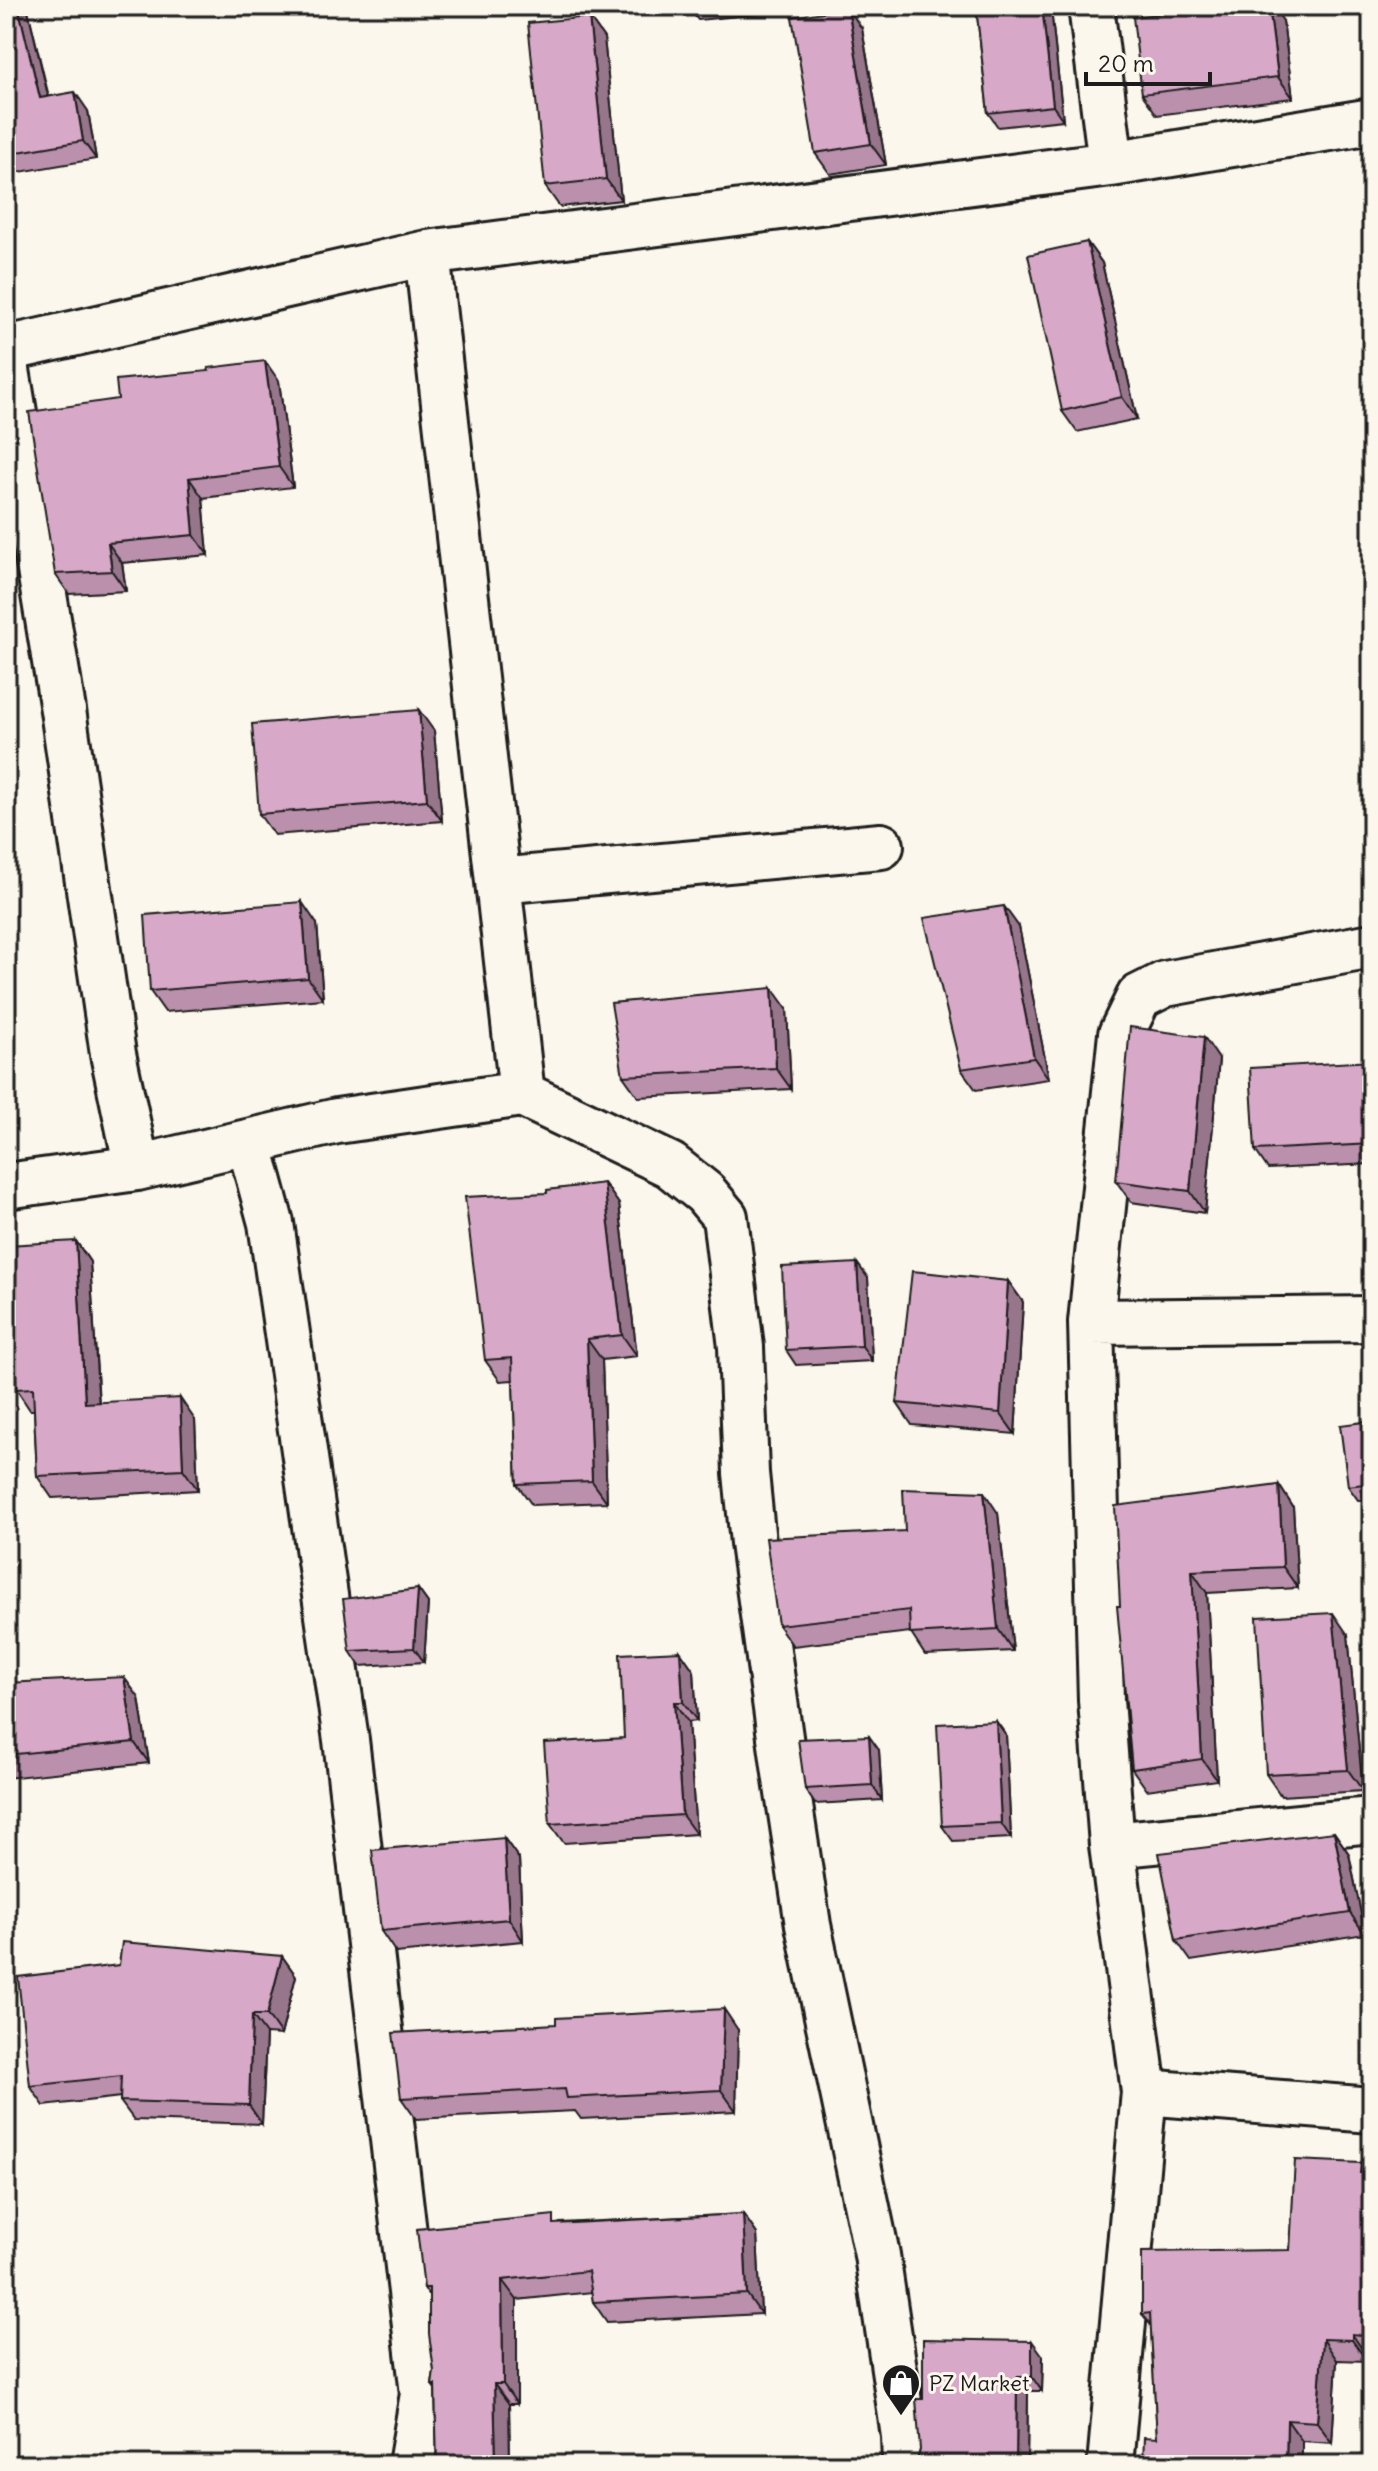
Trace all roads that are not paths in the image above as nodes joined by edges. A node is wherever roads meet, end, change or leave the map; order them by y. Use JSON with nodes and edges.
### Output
{"nodes":[{"id":1,"x":1091,"y":6,"type":"edge"},
{"id":2,"x":1372,"y":121,"type":"edge"},
{"id":3,"x":1111,"y":164,"type":"junction"},
{"id":4,"x":427,"y":253,"type":"junction"},
{"id":5,"x":6,"y":349,"type":"edge"},
{"id":6,"x":6,"y":364,"type":"edge"},
{"id":7,"x":881,"y":846,"type":"dead end"},
{"id":8,"x":498,"y":881,"type":"junction"},
{"id":9,"x":1372,"y":946,"type":"edge"},
{"id":10,"x":522,"y":1094,"type":"junction"},
{"id":11,"x":249,"y":1142,"type":"junction"},
{"id":12,"x":137,"y":1168,"type":"junction"},
{"id":13,"x":6,"y":1186,"type":"edge"},
{"id":14,"x":1372,"y":1319,"type":"edge"},
{"id":15,"x":1091,"y":1322,"type":"junction"},
{"id":16,"x":1372,"y":1820,"type":"edge"},
{"id":17,"x":1112,"y":1845,"type":"junction"},
{"id":18,"x":1144,"y":2092,"type":"junction"},
{"id":19,"x":1372,"y":2110,"type":"edge"},
{"id":20,"x":411,"y":2465,"type":"edge"},
{"id":21,"x":905,"y":2465,"type":"edge"},
{"id":22,"x":1110,"y":2465,"type":"edge"}],
"edges":[{"from":1,"to":3,"type":"street"},
{"from":2,"to":3,"type":"street"},
{"from":3,"to":4,"type":"street"},
{"from":4,"to":5,"type":"street"},
{"from":4,"to":8,"type":"street"},
{"from":6,"to":12,"type":"street"},
{"from":7,"to":8,"type":"street"},
{"from":8,"to":10,"type":"street"},
{"from":9,"to":15,"type":"street"},
{"from":10,"to":11,"type":"street"},
{"from":10,"to":21,"type":"street"},
{"from":11,"to":12,"type":"street"},
{"from":11,"to":20,"type":"street"},
{"from":12,"to":13,"type":"street"},
{"from":14,"to":15,"type":"street"},
{"from":15,"to":17,"type":"street"},
{"from":16,"to":17,"type":"street"},
{"from":17,"to":18,"type":"street"},
{"from":18,"to":19,"type":"street"},
{"from":18,"to":22,"type":"street"}]}
